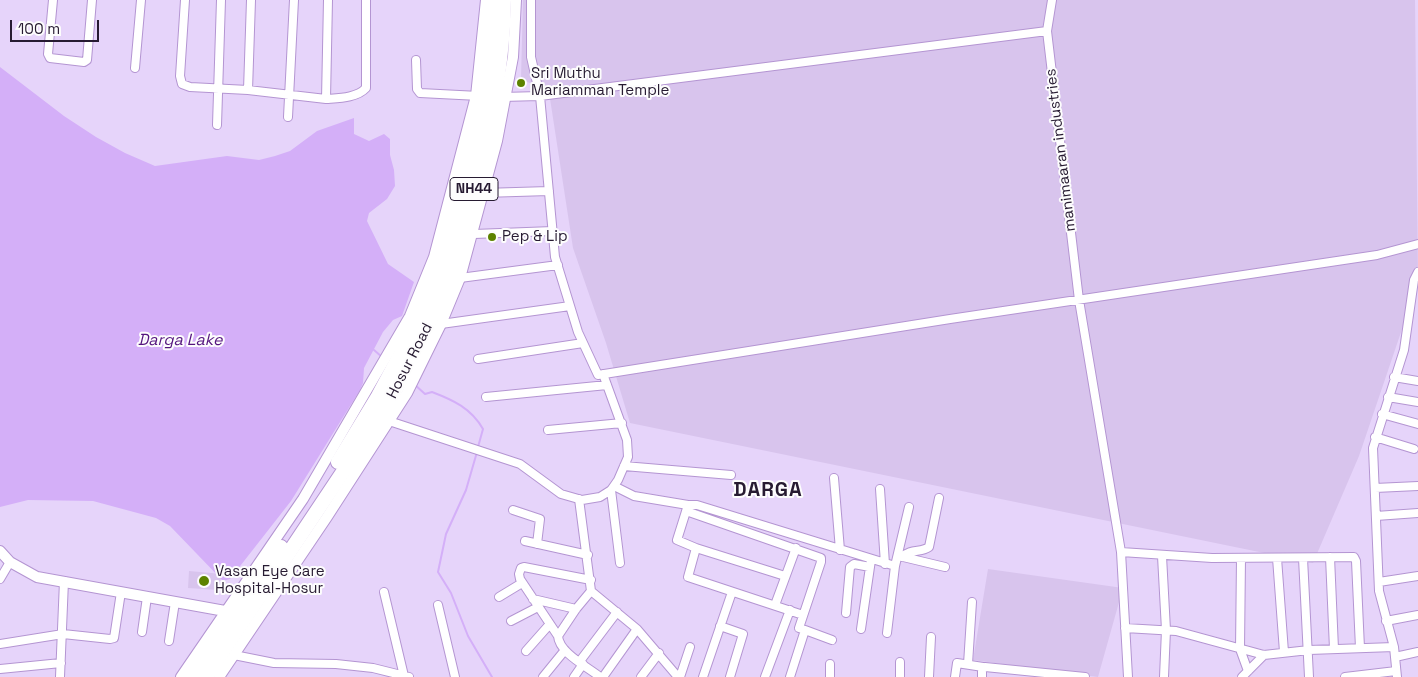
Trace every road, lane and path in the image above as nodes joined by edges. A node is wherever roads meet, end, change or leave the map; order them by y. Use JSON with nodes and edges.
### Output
{"nodes":[{"id":1,"x":53,"y":0,"type":"edge"},
{"id":2,"x":92,"y":0,"type":"edge"},
{"id":3,"x":141,"y":0,"type":"edge"},
{"id":4,"x":185,"y":0,"type":"edge"},
{"id":5,"x":221,"y":0,"type":"edge"},
{"id":6,"x":251,"y":0,"type":"edge"},
{"id":7,"x":294,"y":0,"type":"edge"},
{"id":8,"x":328,"y":0,"type":"edge"},
{"id":9,"x":366,"y":0,"type":"edge"},
{"id":10,"x":486,"y":0,"type":"edge"},
{"id":11,"x":493,"y":0,"type":"edge"},
{"id":12,"x":504,"y":0,"type":"edge"},
{"id":13,"x":516,"y":0,"type":"edge"},
{"id":14,"x":530,"y":0,"type":"edge"},
{"id":15,"x":1052,"y":0,"type":"edge"},
{"id":16,"x":1047,"y":31,"type":"junction"},
{"id":17,"x":416,"y":60,"type":"dead end"},
{"id":18,"x":135,"y":68,"type":"dead end"},
{"id":19,"x":218,"y":88,"type":"junction"},
{"id":20,"x":248,"y":90,"type":"junction"},
{"id":21,"x":290,"y":94,"type":"junction"},
{"id":22,"x":491,"y":96,"type":"junction"},
{"id":23,"x":540,"y":96,"type":"junction"},
{"id":24,"x":326,"y":99,"type":"junction"},
{"id":25,"x":288,"y":117,"type":"dead end"},
{"id":26,"x":217,"y":125,"type":"dead end"},
{"id":27,"x":549,"y":190,"type":"junction"},
{"id":28,"x":483,"y":193,"type":"junction"},
{"id":29,"x":553,"y":231,"type":"junction"},
{"id":30,"x":474,"y":234,"type":"junction"},
{"id":31,"x":1418,"y":244,"type":"edge"},
{"id":32,"x":558,"y":265,"type":"junction"},
{"id":33,"x":1418,"y":272,"type":"edge"},
{"id":34,"x":460,"y":278,"type":"junction"},
{"id":35,"x":1079,"y":300,"type":"junction"},
{"id":36,"x":570,"y":306,"type":"junction"},
{"id":37,"x":441,"y":324,"type":"junction"},
{"id":38,"x":583,"y":343,"type":"junction"},
{"id":39,"x":478,"y":359,"type":"dead end"},
{"id":40,"x":402,"y":365,"type":"junction"},
{"id":41,"x":603,"y":374,"type":"junction"},
{"id":42,"x":1394,"y":377,"type":"junction"},
{"id":43,"x":1418,"y":380,"type":"edge"},
{"id":44,"x":392,"y":383,"type":"junction"},
{"id":45,"x":608,"y":385,"type":"junction"},
{"id":46,"x":486,"y":397,"type":"dead end"},
{"id":47,"x":1388,"y":397,"type":"junction"},
{"id":48,"x":1418,"y":402,"type":"edge"},
{"id":49,"x":1382,"y":414,"type":"junction"},
{"id":50,"x":389,"y":421,"type":"junction"},
{"id":51,"x":622,"y":423,"type":"junction"},
{"id":52,"x":1418,"y":424,"type":"edge"},
{"id":53,"x":548,"y":430,"type":"dead end"},
{"id":54,"x":1375,"y":437,"type":"junction"},
{"id":55,"x":1414,"y":449,"type":"dead end"},
{"id":56,"x":624,"y":466,"type":"junction"},
{"id":57,"x":731,"y":475,"type":"dead end"},
{"id":58,"x":834,"y":478,"type":"dead end"},
{"id":59,"x":1418,"y":486,"type":"edge"},
{"id":60,"x":612,"y":488,"type":"junction"},
{"id":61,"x":1375,"y":488,"type":"junction"},
{"id":62,"x":880,"y":489,"type":"dead end"},
{"id":63,"x":939,"y":498,"type":"dead end"},
{"id":64,"x":579,"y":499,"type":"junction"},
{"id":65,"x":909,"y":507,"type":"dead end"},
{"id":66,"x":687,"y":508,"type":"junction"},
{"id":67,"x":512,"y":510,"type":"dead end"},
{"id":68,"x":1418,"y":514,"type":"edge"},
{"id":69,"x":1376,"y":516,"type":"junction"},
{"id":70,"x":525,"y":541,"type":"dead end"},
{"id":71,"x":537,"y":544,"type":"junction"},
{"id":72,"x":696,"y":548,"type":"junction"},
{"id":73,"x":796,"y":548,"type":"junction"},
{"id":74,"x":840,"y":550,"type":"junction"},
{"id":75,"x":0,"y":551,"type":"edge"},
{"id":76,"x":1120,"y":552,"type":"junction"},
{"id":77,"x":588,"y":555,"type":"junction"},
{"id":78,"x":900,"y":556,"type":"junction"},
{"id":79,"x":1162,"y":556,"type":"junction"},
{"id":80,"x":1330,"y":557,"type":"junction"},
{"id":81,"x":1241,"y":558,"type":"junction"},
{"id":82,"x":1277,"y":558,"type":"junction"},
{"id":83,"x":1303,"y":558,"type":"junction"},
{"id":84,"x":10,"y":562,"type":"junction"},
{"id":85,"x":871,"y":563,"type":"junction"},
{"id":86,"x":620,"y":564,"type":"dead end"},
{"id":87,"x":885,"y":564,"type":"junction"},
{"id":88,"x":894,"y":566,"type":"junction"},
{"id":89,"x":945,"y":567,"type":"dead end"},
{"id":90,"x":785,"y":576,"type":"junction"},
{"id":91,"x":1418,"y":576,"type":"edge"},
{"id":92,"x":0,"y":579,"type":"edge"},
{"id":93,"x":591,"y":580,"type":"junction"},
{"id":94,"x":64,"y":581,"type":"junction"},
{"id":95,"x":1379,"y":582,"type":"junction"},
{"id":96,"x":522,"y":583,"type":"junction"},
{"id":97,"x":592,"y":591,"type":"junction"},
{"id":98,"x":120,"y":592,"type":"junction"},
{"id":99,"x":384,"y":592,"type":"dead end"},
{"id":100,"x":732,"y":592,"type":"junction"},
{"id":101,"x":148,"y":597,"type":"junction"},
{"id":102,"x":498,"y":597,"type":"dead end"},
{"id":103,"x":175,"y":602,"type":"junction"},
{"id":104,"x":972,"y":602,"type":"dead end"},
{"id":105,"x":535,"y":603,"type":"junction"},
{"id":106,"x":438,"y":605,"type":"dead end"},
{"id":107,"x":775,"y":605,"type":"junction"},
{"id":108,"x":576,"y":609,"type":"junction"},
{"id":109,"x":790,"y":610,"type":"junction"},
{"id":110,"x":225,"y":611,"type":"junction"},
{"id":111,"x":618,"y":612,"type":"junction"},
{"id":112,"x":846,"y":613,"type":"dead end"},
{"id":113,"x":803,"y":615,"type":"junction"},
{"id":114,"x":1418,"y":615,"type":"edge"},
{"id":115,"x":511,"y":621,"type":"dead end"},
{"id":116,"x":1386,"y":621,"type":"junction"},
{"id":117,"x":549,"y":625,"type":"junction"},
{"id":118,"x":720,"y":626,"type":"junction"},
{"id":119,"x":1125,"y":628,"type":"junction"},
{"id":120,"x":637,"y":629,"type":"junction"},
{"id":121,"x":861,"y":629,"type":"dead end"},
{"id":122,"x":805,"y":630,"type":"junction"},
{"id":123,"x":1166,"y":630,"type":"junction"},
{"id":124,"x":142,"y":632,"type":"dead end"},
{"id":125,"x":887,"y":633,"type":"dead end"},
{"id":126,"x":63,"y":634,"type":"junction"},
{"id":127,"x":558,"y":636,"type":"junction"},
{"id":128,"x":930,"y":637,"type":"dead end"},
{"id":129,"x":832,"y":640,"type":"dead end"},
{"id":130,"x":169,"y":641,"type":"dead end"},
{"id":131,"x":229,"y":643,"type":"junction"},
{"id":132,"x":0,"y":644,"type":"edge"},
{"id":133,"x":690,"y":647,"type":"dead end"},
{"id":134,"x":1394,"y":647,"type":"junction"},
{"id":135,"x":1360,"y":648,"type":"junction"},
{"id":136,"x":1240,"y":649,"type":"junction"},
{"id":137,"x":1334,"y":649,"type":"junction"},
{"id":138,"x":564,"y":650,"type":"junction"},
{"id":139,"x":1309,"y":650,"type":"junction"},
{"id":140,"x":526,"y":651,"type":"dead end"},
{"id":141,"x":1284,"y":652,"type":"junction"},
{"id":142,"x":1418,"y":652,"type":"edge"},
{"id":143,"x":658,"y":653,"type":"junction"},
{"id":144,"x":1264,"y":655,"type":"junction"},
{"id":145,"x":1395,"y":657,"type":"junction"},
{"id":146,"x":900,"y":662,"type":"dead end"},
{"id":147,"x":61,"y":663,"type":"junction"},
{"id":148,"x":581,"y":663,"type":"junction"},
{"id":149,"x":830,"y":664,"type":"dead end"},
{"id":150,"x":968,"y":664,"type":"junction"},
{"id":151,"x":0,"y":665,"type":"edge"},
{"id":152,"x":373,"y":668,"type":"junction"},
{"id":153,"x":983,"y":668,"type":"junction"},
{"id":154,"x":0,"y":669,"type":"edge"},
{"id":155,"x":1037,"y":674,"type":"edge"},
{"id":156,"x":1245,"y":674,"type":"edge"},
{"id":157,"x":1396,"y":674,"type":"edge"},
{"id":158,"x":406,"y":676,"type":"edge"},
{"id":159,"x":599,"y":676,"type":"edge"},
{"id":160,"x":2,"y":677,"type":"edge"},
{"id":161,"x":60,"y":677,"type":"edge"},
{"id":162,"x":181,"y":677,"type":"edge"},
{"id":163,"x":193,"y":677,"type":"edge"},
{"id":164,"x":206,"y":677,"type":"edge"},
{"id":165,"x":220,"y":677,"type":"edge"},
{"id":166,"x":373,"y":677,"type":"edge"},
{"id":167,"x":455,"y":677,"type":"edge"},
{"id":168,"x":543,"y":677,"type":"edge"},
{"id":169,"x":574,"y":677,"type":"edge"},
{"id":170,"x":641,"y":677,"type":"edge"},
{"id":171,"x":678,"y":677,"type":"edge"},
{"id":172,"x":703,"y":677,"type":"edge"},
{"id":173,"x":730,"y":677,"type":"edge"},
{"id":174,"x":766,"y":677,"type":"edge"},
{"id":175,"x":790,"y":677,"type":"edge"},
{"id":176,"x":830,"y":677,"type":"edge"},
{"id":177,"x":900,"y":677,"type":"edge"},
{"id":178,"x":929,"y":677,"type":"edge"},
{"id":179,"x":955,"y":677,"type":"edge"},
{"id":180,"x":982,"y":677,"type":"edge"},
{"id":181,"x":1085,"y":677,"type":"edge"},
{"id":182,"x":1128,"y":677,"type":"edge"},
{"id":183,"x":1164,"y":677,"type":"edge"},
{"id":184,"x":1309,"y":677,"type":"edge"},
{"id":185,"x":1345,"y":677,"type":"edge"}],
"edges":[{"from":1,"to":2,"type":"street"},
{"from":3,"to":18,"type":"street"},
{"from":4,"to":19,"type":"street"},
{"from":5,"to":19,"type":"street"},
{"from":6,"to":20,"type":"street"},
{"from":7,"to":21,"type":"street"},
{"from":8,"to":24,"type":"street"},
{"from":9,"to":24,"type":"street"},
{"from":10,"to":22,"type":"street"},
{"from":11,"to":22,"type":"highway","name":"Hosur Road","number":"NH44"},
{"from":12,"to":22,"type":"highway","name":"Hosur Road","number":"NH44"},
{"from":13,"to":22,"type":"street"},
{"from":14,"to":23,"type":"street"},
{"from":15,"to":16,"type":"street","name":"manimaaran industries"},
{"from":16,"to":23,"type":"street"},
{"from":16,"to":35,"type":"street","name":"manimaaran industries"},
{"from":17,"to":22,"type":"street"},
{"from":19,"to":20,"type":"street"},
{"from":19,"to":26,"type":"street"},
{"from":20,"to":21,"type":"street"},
{"from":21,"to":24,"type":"street"},
{"from":21,"to":25,"type":"street"},
{"from":22,"to":23,"type":"street"},
{"from":22,"to":28,"type":"street"},
{"from":22,"to":40,"type":"street"},
{"from":22,"to":40,"type":"highway","name":"Hosur Road","number":"NH44"},
{"from":23,"to":27,"type":"street"},
{"from":27,"to":28,"type":"street"},
{"from":27,"to":29,"type":"street"},
{"from":28,"to":30,"type":"street"},
{"from":29,"to":30,"type":"street"},
{"from":29,"to":32,"type":"street"},
{"from":30,"to":34,"type":"street"},
{"from":31,"to":35,"type":"street"},
{"from":32,"to":34,"type":"street"},
{"from":32,"to":36,"type":"street"},
{"from":33,"to":42,"type":"street"},
{"from":34,"to":37,"type":"street"},
{"from":35,"to":41,"type":"street"},
{"from":35,"to":76,"type":"street","name":"manimaaran industries"},
{"from":36,"to":37,"type":"street"},
{"from":36,"to":38,"type":"street"},
{"from":37,"to":40,"type":"street"},
{"from":38,"to":39,"type":"street"},
{"from":38,"to":41,"type":"street"},
{"from":40,"to":44,"type":"highway","name":"Hosur Road","number":"NH44"},
{"from":40,"to":44,"type":"street"},
{"from":41,"to":45,"type":"street"},
{"from":42,"to":43,"type":"street"},
{"from":42,"to":47,"type":"street"},
{"from":44,"to":50,"type":"street"},
{"from":44,"to":110,"type":"street"},
{"from":44,"to":131,"type":"highway","name":"Hosur Road","number":"NH44"},
{"from":45,"to":46,"type":"street"},
{"from":45,"to":51,"type":"street"},
{"from":47,"to":48,"type":"street"},
{"from":47,"to":49,"type":"street"},
{"from":49,"to":52,"type":"street"},
{"from":49,"to":54,"type":"street"},
{"from":50,"to":64,"type":"street"},
{"from":50,"to":131,"type":"street"},
{"from":51,"to":53,"type":"street"},
{"from":51,"to":56,"type":"street"},
{"from":54,"to":55,"type":"street"},
{"from":54,"to":61,"type":"street"},
{"from":56,"to":57,"type":"street"},
{"from":56,"to":60,"type":"street"},
{"from":58,"to":74,"type":"street"},
{"from":59,"to":61,"type":"street"},
{"from":60,"to":64,"type":"street"},
{"from":60,"to":66,"type":"street"},
{"from":60,"to":86,"type":"street"},
{"from":61,"to":69,"type":"street"},
{"from":62,"to":87,"type":"street"},
{"from":63,"to":78,"type":"street"},
{"from":64,"to":77,"type":"street"},
{"from":65,"to":78,"type":"street"},
{"from":66,"to":72,"type":"street"},
{"from":66,"to":73,"type":"street"},
{"from":66,"to":74,"type":"street"},
{"from":67,"to":71,"type":"street"},
{"from":68,"to":69,"type":"street"},
{"from":69,"to":95,"type":"street"},
{"from":70,"to":71,"type":"street"},
{"from":71,"to":77,"type":"street"},
{"from":72,"to":90,"type":"street"},
{"from":72,"to":100,"type":"street"},
{"from":73,"to":90,"type":"street"},
{"from":73,"to":113,"type":"street"},
{"from":74,"to":85,"type":"street"},
{"from":75,"to":84,"type":"street"},
{"from":76,"to":79,"type":"street"},
{"from":76,"to":119,"type":"street","name":"manimaaran industries"},
{"from":77,"to":93,"type":"street"},
{"from":78,"to":88,"type":"street"},
{"from":78,"to":89,"type":"street"},
{"from":79,"to":81,"type":"street"},
{"from":79,"to":123,"type":"street"},
{"from":80,"to":83,"type":"street"},
{"from":80,"to":135,"type":"street"},
{"from":80,"to":137,"type":"street"},
{"from":81,"to":82,"type":"street"},
{"from":81,"to":136,"type":"street"},
{"from":82,"to":83,"type":"street"},
{"from":82,"to":141,"type":"street"},
{"from":83,"to":139,"type":"street"},
{"from":84,"to":92,"type":"street"},
{"from":84,"to":94,"type":"street"},
{"from":85,"to":87,"type":"street"},
{"from":85,"to":112,"type":"street"},
{"from":85,"to":121,"type":"street"},
{"from":87,"to":88,"type":"street"},
{"from":88,"to":125,"type":"street"},
{"from":90,"to":107,"type":"street"},
{"from":91,"to":95,"type":"street"},
{"from":93,"to":96,"type":"street"},
{"from":93,"to":97,"type":"street"},
{"from":94,"to":98,"type":"street"},
{"from":94,"to":126,"type":"street"},
{"from":95,"to":116,"type":"street"},
{"from":96,"to":102,"type":"street"},
{"from":96,"to":105,"type":"street"},
{"from":97,"to":108,"type":"street"},
{"from":97,"to":111,"type":"street"},
{"from":98,"to":101,"type":"street"},
{"from":98,"to":126,"type":"street"},
{"from":99,"to":158,"type":"street"},
{"from":100,"to":107,"type":"street"},
{"from":100,"to":118,"type":"street"},
{"from":101,"to":103,"type":"street"},
{"from":101,"to":124,"type":"street"},
{"from":103,"to":110,"type":"street"},
{"from":103,"to":130,"type":"street"},
{"from":104,"to":150,"type":"street"},
{"from":105,"to":108,"type":"street"},
{"from":105,"to":115,"type":"street"},
{"from":105,"to":117,"type":"street"},
{"from":106,"to":167,"type":"street"},
{"from":107,"to":109,"type":"street"},
{"from":108,"to":127,"type":"street"},
{"from":109,"to":113,"type":"street"},
{"from":109,"to":174,"type":"street"},
{"from":110,"to":162,"type":"street"},
{"from":111,"to":120,"type":"street"},
{"from":111,"to":148,"type":"street"},
{"from":113,"to":122,"type":"street"},
{"from":114,"to":116,"type":"street"},
{"from":116,"to":134,"type":"street"},
{"from":117,"to":127,"type":"street"},
{"from":117,"to":140,"type":"street"},
{"from":118,"to":172,"type":"street"},
{"from":118,"to":173,"type":"street"},
{"from":119,"to":123,"type":"street"},
{"from":119,"to":182,"type":"street","name":"manimaaran industries"},
{"from":120,"to":143,"type":"street"},
{"from":120,"to":159,"type":"street"},
{"from":122,"to":129,"type":"street"},
{"from":122,"to":175,"type":"street"},
{"from":123,"to":136,"type":"street"},
{"from":123,"to":183,"type":"street"},
{"from":126,"to":132,"type":"street"},
{"from":126,"to":147,"type":"street"},
{"from":127,"to":138,"type":"street"},
{"from":128,"to":178,"type":"street"},
{"from":131,"to":152,"type":"street"},
{"from":131,"to":163,"type":"highway","name":"Hosur Road","number":"NH44"},
{"from":131,"to":164,"type":"highway","name":"Hosur Road","number":"NH44"},
{"from":131,"to":165,"type":"street"},
{"from":133,"to":171,"type":"street"},
{"from":134,"to":135,"type":"street"},
{"from":134,"to":145,"type":"street"},
{"from":135,"to":137,"type":"street"},
{"from":136,"to":144,"type":"street"},
{"from":136,"to":156,"type":"street"},
{"from":137,"to":139,"type":"street"},
{"from":138,"to":148,"type":"street"},
{"from":138,"to":168,"type":"street"},
{"from":139,"to":141,"type":"street"},
{"from":139,"to":184,"type":"street"},
{"from":141,"to":144,"type":"street"},
{"from":142,"to":145,"type":"street"},
{"from":143,"to":170,"type":"street"},
{"from":143,"to":171,"type":"street"},
{"from":144,"to":156,"type":"street"},
{"from":145,"to":157,"type":"street"},
{"from":146,"to":177,"type":"street"},
{"from":147,"to":154,"type":"street"},
{"from":147,"to":161,"type":"street"},
{"from":148,"to":159,"type":"street"},
{"from":148,"to":169,"type":"street"},
{"from":149,"to":176,"type":"street"},
{"from":150,"to":153,"type":"street"},
{"from":150,"to":179,"type":"street"},
{"from":151,"to":154,"type":"street"},
{"from":152,"to":158,"type":"street"},
{"from":152,"to":166,"type":"street"},
{"from":153,"to":155,"type":"street"},
{"from":153,"to":180,"type":"street"},
{"from":154,"to":160,"type":"street"},
{"from":155,"to":181,"type":"street"},
{"from":157,"to":185,"type":"street"}]}
